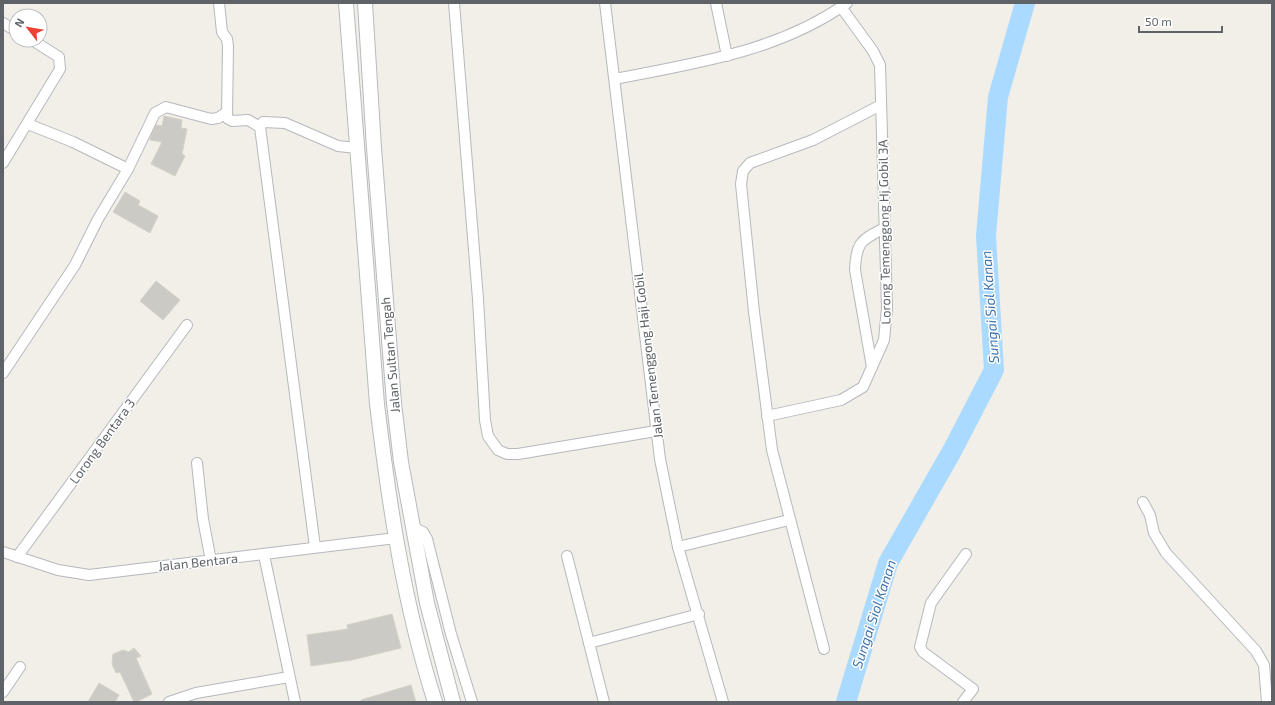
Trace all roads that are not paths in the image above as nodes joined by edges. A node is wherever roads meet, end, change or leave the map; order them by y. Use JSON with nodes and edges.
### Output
{"nodes":[{"id":1,"x":219,"y":3,"type":"edge"},
{"id":2,"x":346,"y":3,"type":"edge"},
{"id":3,"x":454,"y":3,"type":"edge"},
{"id":4,"x":605,"y":3,"type":"edge"},
{"id":5,"x":716,"y":3,"type":"edge"},
{"id":6,"x":369,"y":4,"type":"edge"},
{"id":7,"x":844,"y":5,"type":"edge"},
{"id":8,"x":45,"y":48,"type":"edge"},
{"id":9,"x":728,"y":56,"type":"junction"},
{"id":10,"x":615,"y":79,"type":"junction"},
{"id":11,"x":881,"y":105,"type":"junction"},
{"id":12,"x":227,"y":112,"type":"junction"},
{"id":13,"x":28,"y":124,"type":"junction"},
{"id":14,"x":260,"y":127,"type":"junction"},
{"id":15,"x":357,"y":148,"type":"junction"},
{"id":16,"x":3,"y":163,"type":"edge"},
{"id":17,"x":128,"y":169,"type":"junction"},
{"id":18,"x":883,"y":229,"type":"junction"},
{"id":19,"x":187,"y":325,"type":"dead end"},
{"id":20,"x":872,"y":367,"type":"junction"},
{"id":21,"x":3,"y":373,"type":"edge"},
{"id":22,"x":767,"y":416,"type":"junction"},
{"id":23,"x":656,"y":430,"type":"junction"},
{"id":24,"x":197,"y":463,"type":"dead end"},
{"id":25,"x":1143,"y":502,"type":"dead end"},
{"id":26,"x":789,"y":520,"type":"junction"},
{"id":27,"x":413,"y":527,"type":"junction"},
{"id":28,"x":396,"y":538,"type":"junction"},
{"id":29,"x":315,"y":547,"type":"junction"},
{"id":30,"x":678,"y":547,"type":"junction"},
{"id":31,"x":3,"y":552,"type":"edge"},
{"id":32,"x":966,"y":554,"type":"dead end"},
{"id":33,"x":264,"y":555,"type":"junction"},
{"id":34,"x":567,"y":556,"type":"dead end"},
{"id":35,"x":17,"y":557,"type":"junction"},
{"id":36,"x":211,"y":561,"type":"junction"},
{"id":37,"x":698,"y":614,"type":"junction"},
{"id":38,"x":589,"y":643,"type":"junction"},
{"id":39,"x":824,"y":649,"type":"dead end"},
{"id":40,"x":20,"y":667,"type":"dead end"},
{"id":41,"x":289,"y":677,"type":"junction"},
{"id":42,"x":3,"y":692,"type":"edge"},
{"id":43,"x":169,"y":702,"type":"edge"},
{"id":44,"x":295,"y":702,"type":"edge"},
{"id":45,"x":435,"y":702,"type":"edge"},
{"id":46,"x":453,"y":702,"type":"edge"},
{"id":47,"x":472,"y":702,"type":"edge"},
{"id":48,"x":604,"y":702,"type":"edge"},
{"id":49,"x":724,"y":702,"type":"edge"},
{"id":50,"x":963,"y":702,"type":"edge"},
{"id":51,"x":1267,"y":702,"type":"edge"}],
"edges":[{"from":1,"to":12,"type":"street"},
{"from":2,"to":15,"type":"main road","name":"Jalan Sultan Tengah"},
{"from":3,"to":23,"type":"street"},
{"from":4,"to":10,"type":"street","name":"Jalan Temenggong Haji Gobil"},
{"from":5,"to":9,"type":"street"},
{"from":6,"to":27,"type":"main road","name":"Jalan Sultan Tengah"},
{"from":7,"to":9,"type":"street"},
{"from":7,"to":11,"type":"street","name":"Lorong Temenggong Hj Gobil 3A"},
{"from":8,"to":13,"type":"street"},
{"from":9,"to":10,"type":"street"},
{"from":10,"to":23,"type":"street","name":"Jalan Temenggong Haji Gobil"},
{"from":11,"to":18,"type":"street","name":"Lorong Temenggong Hj Gobil 3A"},
{"from":11,"to":22,"type":"street"},
{"from":12,"to":14,"type":"street"},
{"from":12,"to":17,"type":"street"},
{"from":13,"to":16,"type":"street"},
{"from":13,"to":17,"type":"street"},
{"from":14,"to":15,"type":"street"},
{"from":14,"to":29,"type":"street"},
{"from":15,"to":28,"type":"main road","name":"Jalan Sultan Tengah"},
{"from":17,"to":21,"type":"street"},
{"from":18,"to":20,"type":"street","name":"Lorong Temenggong Hj Gobil 3A"},
{"from":18,"to":20,"type":"street"},
{"from":19,"to":35,"type":"street","name":"Lorong Bentara 3"},
{"from":20,"to":22,"type":"street","name":"Lorong Temenggong Hj Gobil 3A"},
{"from":22,"to":26,"type":"street"},
{"from":23,"to":30,"type":"street","name":"Jalan Temenggong Haji Gobil"},
{"from":24,"to":36,"type":"street"},
{"from":25,"to":51,"type":"street"},
{"from":26,"to":30,"type":"street"},
{"from":26,"to":39,"type":"street"},
{"from":27,"to":46,"type":"main road","name":"Jalan Sultan Tengah"},
{"from":27,"to":47,"type":"street"},
{"from":28,"to":29,"type":"street","name":"Jalan Bentara"},
{"from":28,"to":45,"type":"main road","name":"Jalan Sultan Tengah"},
{"from":29,"to":33,"type":"street","name":"Jalan Bentara"},
{"from":30,"to":37,"type":"street","name":"Jalan Temenggong Haji Gobil"},
{"from":31,"to":35,"type":"street","name":"Jalan Bentara"},
{"from":32,"to":50,"type":"street"},
{"from":33,"to":36,"type":"street","name":"Jalan Bentara"},
{"from":33,"to":41,"type":"street"},
{"from":34,"to":38,"type":"street"},
{"from":35,"to":36,"type":"street","name":"Jalan Bentara"},
{"from":37,"to":38,"type":"street"},
{"from":37,"to":49,"type":"street","name":"Jalan Temenggong Haji Gobil"},
{"from":38,"to":48,"type":"street"},
{"from":40,"to":42,"type":"street"},
{"from":41,"to":43,"type":"street"},
{"from":41,"to":44,"type":"street"}]}
